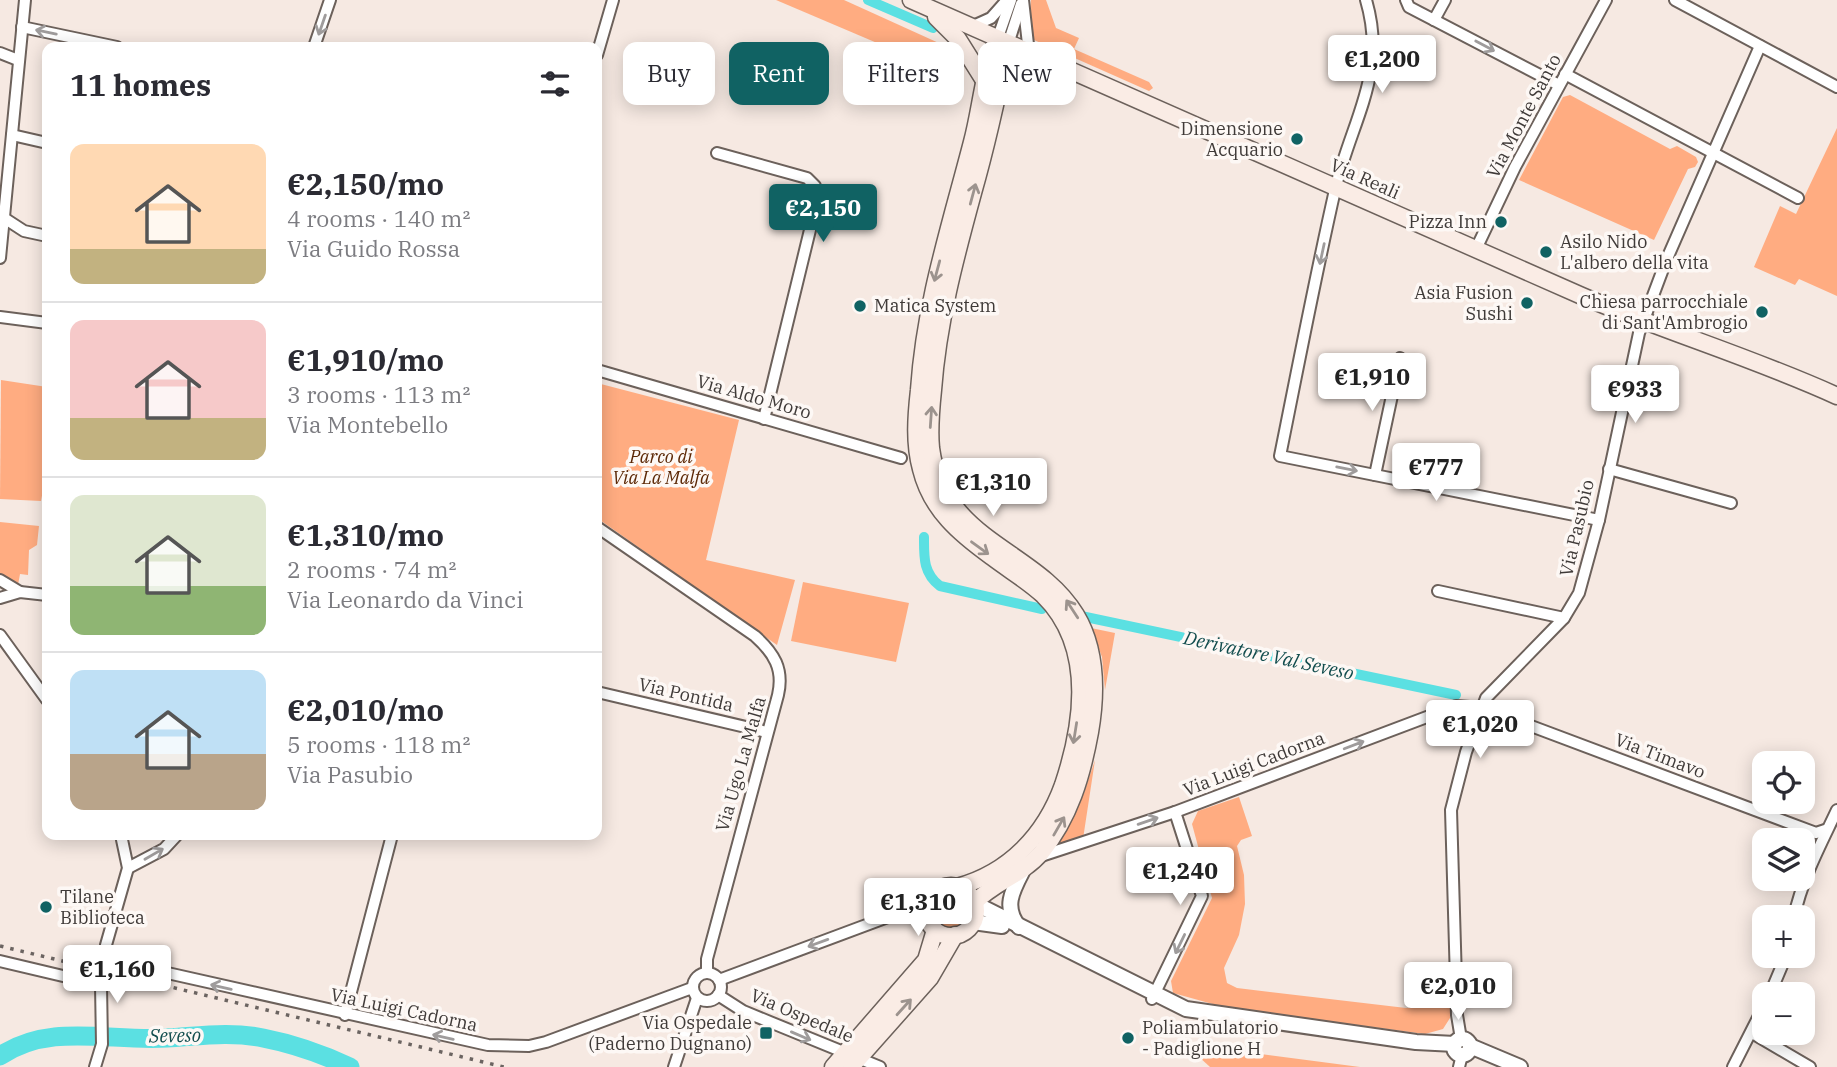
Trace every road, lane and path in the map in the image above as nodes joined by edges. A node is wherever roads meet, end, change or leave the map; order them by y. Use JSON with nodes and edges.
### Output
{"nodes":[{"id":1,"x":25,"y":0,"type":"edge"},
{"id":2,"x":613,"y":0,"type":"edge"},
{"id":3,"x":1009,"y":0,"type":"edge"},
{"id":4,"x":1022,"y":0,"type":"edge"},
{"id":5,"x":1366,"y":0,"type":"edge"},
{"id":6,"x":1406,"y":0,"type":"edge"},
{"id":7,"x":1445,"y":0,"type":"edge"},
{"id":8,"x":1606,"y":0,"type":"edge"},
{"id":9,"x":1675,"y":0,"type":"edge"},
{"id":10,"x":327,"y":1,"type":"edge"},
{"id":11,"x":916,"y":2,"type":"edge"},
{"id":12,"x":1434,"y":20,"type":"junction"},
{"id":13,"x":22,"y":27,"type":"junction"},
{"id":14,"x":970,"y":27,"type":"junction"},
{"id":15,"x":93,"y":42,"type":"edge"},
{"id":16,"x":315,"y":42,"type":"edge"},
{"id":17,"x":601,"y":42,"type":"edge"},
{"id":18,"x":1003,"y":42,"type":"junction"},
{"id":19,"x":1028,"y":42,"type":"edge"},
{"id":20,"x":1760,"y":46,"type":"junction"},
{"id":21,"x":0,"y":53,"type":"edge"},
{"id":22,"x":18,"y":60,"type":"junction"},
{"id":23,"x":978,"y":71,"type":"edge"},
{"id":24,"x":1076,"y":74,"type":"edge"},
{"id":25,"x":1565,"y":74,"type":"junction"},
{"id":26,"x":1559,"y":85,"type":"junction"},
{"id":27,"x":1837,"y":87,"type":"edge"},
{"id":28,"x":979,"y":105,"type":"edge"},
{"id":29,"x":996,"y":105,"type":"edge"},
{"id":30,"x":12,"y":135,"type":"junction"},
{"id":31,"x":42,"y":142,"type":"edge"},
{"id":32,"x":717,"y":153,"type":"dead end"},
{"id":33,"x":1711,"y":154,"type":"junction"},
{"id":34,"x":1336,"y":188,"type":"junction"},
{"id":35,"x":1798,"y":198,"type":"dead end"},
{"id":36,"x":4,"y":218,"type":"junction"},
{"id":37,"x":24,"y":231,"type":"junction"},
{"id":38,"x":42,"y":235,"type":"edge"},
{"id":39,"x":1,"y":248,"type":"edge"},
{"id":40,"x":1476,"y":249,"type":"junction"},
{"id":41,"x":0,"y":258,"type":"edge"},
{"id":42,"x":0,"y":317,"type":"edge"},
{"id":43,"x":42,"y":322,"type":"edge"},
{"id":44,"x":1643,"y":322,"type":"junction"},
{"id":45,"x":1400,"y":358,"type":"dead end"},
{"id":46,"x":602,"y":371,"type":"edge"},
{"id":47,"x":1837,"y":396,"type":"edge"},
{"id":48,"x":764,"y":419,"type":"junction"},
{"id":49,"x":901,"y":458,"type":"dead end"},
{"id":50,"x":1609,"y":468,"type":"junction"},
{"id":51,"x":1375,"y":475,"type":"junction"},
{"id":52,"x":1731,"y":503,"type":"dead end"},
{"id":53,"x":1599,"y":520,"type":"junction"},
{"id":54,"x":602,"y":531,"type":"edge"},
{"id":55,"x":0,"y":580,"type":"edge"},
{"id":56,"x":1438,"y":591,"type":"dead end"},
{"id":57,"x":20,"y":592,"type":"junction"},
{"id":58,"x":42,"y":594,"type":"edge"},
{"id":59,"x":0,"y":598,"type":"edge"},
{"id":60,"x":1564,"y":618,"type":"junction"},
{"id":61,"x":0,"y":635,"type":"edge"},
{"id":62,"x":42,"y":693,"type":"edge"},
{"id":63,"x":602,"y":693,"type":"edge"},
{"id":64,"x":1483,"y":708,"type":"junction"},
{"id":65,"x":767,"y":732,"type":"junction"},
{"id":66,"x":1175,"y":812,"type":"junction"},
{"id":67,"x":1836,"y":814,"type":"edge"},
{"id":68,"x":1825,"y":830,"type":"junction"},
{"id":69,"x":122,"y":840,"type":"edge"},
{"id":70,"x":172,"y":840,"type":"edge"},
{"id":71,"x":391,"y":840,"type":"edge"},
{"id":72,"x":1037,"y":858,"type":"junction"},
{"id":73,"x":128,"y":868,"type":"junction"},
{"id":74,"x":1022,"y":872,"type":"junction"},
{"id":75,"x":957,"y":887,"type":"junction"},
{"id":76,"x":928,"y":902,"type":"junction"},
{"id":77,"x":974,"y":903,"type":"junction"},
{"id":78,"x":1797,"y":905,"type":"edge"},
{"id":79,"x":973,"y":922,"type":"junction"},
{"id":80,"x":1019,"y":927,"type":"junction"},
{"id":81,"x":935,"y":930,"type":"junction"},
{"id":82,"x":955,"y":935,"type":"junction"},
{"id":83,"x":104,"y":958,"type":"junction"},
{"id":84,"x":0,"y":961,"type":"edge"},
{"id":85,"x":707,"y":972,"type":"junction"},
{"id":86,"x":719,"y":980,"type":"junction"},
{"id":87,"x":101,"y":985,"type":"junction"},
{"id":88,"x":695,"y":993,"type":"junction"},
{"id":89,"x":718,"y":995,"type":"junction"},
{"id":90,"x":1153,"y":997,"type":"junction"},
{"id":91,"x":345,"y":1015,"type":"junction"},
{"id":92,"x":1752,"y":1032,"type":"edge"},
{"id":93,"x":1774,"y":1045,"type":"edge"},
{"id":94,"x":1462,"y":1050,"type":"edge"},
{"id":95,"x":851,"y":1060,"type":"edge"},
{"id":96,"x":877,"y":1066,"type":"edge"},
{"id":97,"x":95,"y":1067,"type":"edge"},
{"id":98,"x":674,"y":1067,"type":"edge"},
{"id":99,"x":833,"y":1067,"type":"edge"},
{"id":100,"x":1506,"y":1067,"type":"edge"},
{"id":101,"x":1520,"y":1067,"type":"edge"},
{"id":102,"x":1733,"y":1067,"type":"edge"},
{"id":103,"x":1810,"y":1067,"type":"edge"}],
"edges":[{"from":1,"to":13,"type":"street"},
{"from":2,"to":17,"type":"street"},
{"from":3,"to":14,"type":"street"},
{"from":3,"to":18,"type":"street"},
{"from":4,"to":18,"type":"street"},
{"from":4,"to":19,"type":"street"},
{"from":5,"to":34,"type":"street"},
{"from":6,"to":12,"type":"street"},
{"from":7,"to":12,"type":"street"},
{"from":8,"to":25,"type":"street","name":"Via Monte Santo"},
{"from":9,"to":20,"type":"street"},
{"from":10,"to":16,"type":"street","one_way":true},
{"from":11,"to":14,"type":"main road","name":"Via Reali"},
{"from":11,"to":23,"type":"main road"},
{"from":12,"to":26,"type":"street","one_way":true},
{"from":15,"to":13,"type":"street","one_way":true},
{"from":13,"to":22,"type":"street"},
{"from":14,"to":18,"type":"main road","name":"Via Reali"},
{"from":20,"to":27,"type":"street"},
{"from":20,"to":33,"type":"street","name":"Via Pasubio"},
{"from":21,"to":22,"type":"street"},
{"from":22,"to":30,"type":"street"},
{"from":24,"to":34,"type":"main road","name":"Via Reali"},
{"from":25,"to":26,"type":"street","name":"Via Monte Santo"},
{"from":25,"to":33,"type":"street"},
{"from":26,"to":40,"type":"street","name":"Via Monte Santo"},
{"from":28,"to":75,"type":"main road","one_way":true},
{"from":72,"to":29,"type":"main road","one_way":true},
{"from":30,"to":31,"type":"street"},
{"from":30,"to":36,"type":"street"},
{"from":32,"to":48,"type":"street"},
{"from":33,"to":35,"type":"street"},
{"from":33,"to":44,"type":"street","name":"Via Pasubio"},
{"from":34,"to":40,"type":"main road","name":"Via Reali"},
{"from":34,"to":51,"type":"street","one_way":true},
{"from":36,"to":37,"type":"street"},
{"from":36,"to":39,"type":"street"},
{"from":37,"to":38,"type":"street"},
{"from":37,"to":39,"type":"street"},
{"from":39,"to":41,"type":"street"},
{"from":40,"to":44,"type":"main road","name":"Via Reali"},
{"from":42,"to":43,"type":"street"},
{"from":44,"to":47,"type":"main road","name":"Via Reali"},
{"from":44,"to":50,"type":"street","name":"Via Pasubio"},
{"from":45,"to":51,"type":"street"},
{"from":46,"to":48,"type":"street","name":"Via Aldo Moro"},
{"from":48,"to":49,"type":"street","name":"Via Aldo Moro"},
{"from":50,"to":52,"type":"street"},
{"from":50,"to":53,"type":"street","name":"Via Pasubio"},
{"from":51,"to":53,"type":"street"},
{"from":53,"to":60,"type":"street","name":"Via Pasubio"},
{"from":54,"to":65,"type":"street","name":"Via Ugo La Malfa"},
{"from":55,"to":57,"type":"street"},
{"from":56,"to":60,"type":"street"},
{"from":57,"to":58,"type":"street"},
{"from":57,"to":59,"type":"street"},
{"from":60,"to":64,"type":"street","name":"Via Pasubio"},
{"from":61,"to":62,"type":"street"},
{"from":63,"to":65,"type":"street","name":"Via Pontida"},
{"from":66,"to":64,"type":"street","name":"Via Luigi Cadorna","one_way":true},
{"from":64,"to":68,"type":"street","name":"Via Timavo"},
{"from":64,"to":94,"type":"street","name":"Via Pasubio"},
{"from":65,"to":85,"type":"street","name":"Via Ugo La Malfa"},
{"from":72,"to":66,"type":"street","name":"Via Luigi Cadorna","one_way":true},
{"from":66,"to":90,"type":"street","one_way":true},
{"from":67,"to":68,"type":"street"},
{"from":68,"to":78,"type":"street"},
{"from":69,"to":73,"type":"street"},
{"from":73,"to":70,"type":"street","one_way":true},
{"from":71,"to":91,"type":"street"},
{"from":72,"to":74,"type":"main road"},
{"from":73,"to":83,"type":"street"},
{"from":74,"to":77,"type":"main road"},
{"from":74,"to":80,"type":"street"},
{"from":75,"to":76,"type":"main road"},
{"from":75,"to":77,"type":"main road"},
{"from":76,"to":81,"type":"main road"},
{"from":76,"to":86,"type":"street","one_way":true},
{"from":77,"to":79,"type":"main road"},
{"from":77,"to":80,"type":"street"},
{"from":79,"to":82,"type":"main road"},
{"from":79,"to":90,"type":"street"},
{"from":80,"to":90,"type":"street"},
{"from":81,"to":82,"type":"main road"},
{"from":81,"to":95,"type":"main road"},
{"from":95,"to":82,"type":"main road","one_way":true},
{"from":83,"to":87,"type":"street"},
{"from":91,"to":83,"type":"street","name":"Via Luigi Cadorna","one_way":true},
{"from":84,"to":87,"type":"street"},
{"from":85,"to":86,"type":"street"},
{"from":85,"to":88,"type":"street"},
{"from":86,"to":89,"type":"street"},
{"from":87,"to":97,"type":"street"},
{"from":88,"to":89,"type":"street"},
{"from":88,"to":91,"type":"street","name":"Via Luigi Cadorna","one_way":true},
{"from":88,"to":98,"type":"street"},
{"from":89,"to":95,"type":"street","name":"Via Ospedale","one_way":true},
{"from":90,"to":94,"type":"street"},
{"from":92,"to":102,"type":"street"},
{"from":93,"to":103,"type":"street"},
{"from":94,"to":100,"type":"street"},
{"from":94,"to":101,"type":"street"},
{"from":95,"to":96,"type":"street","name":"Via Ospedale"},
{"from":95,"to":99,"type":"main road"}]}
